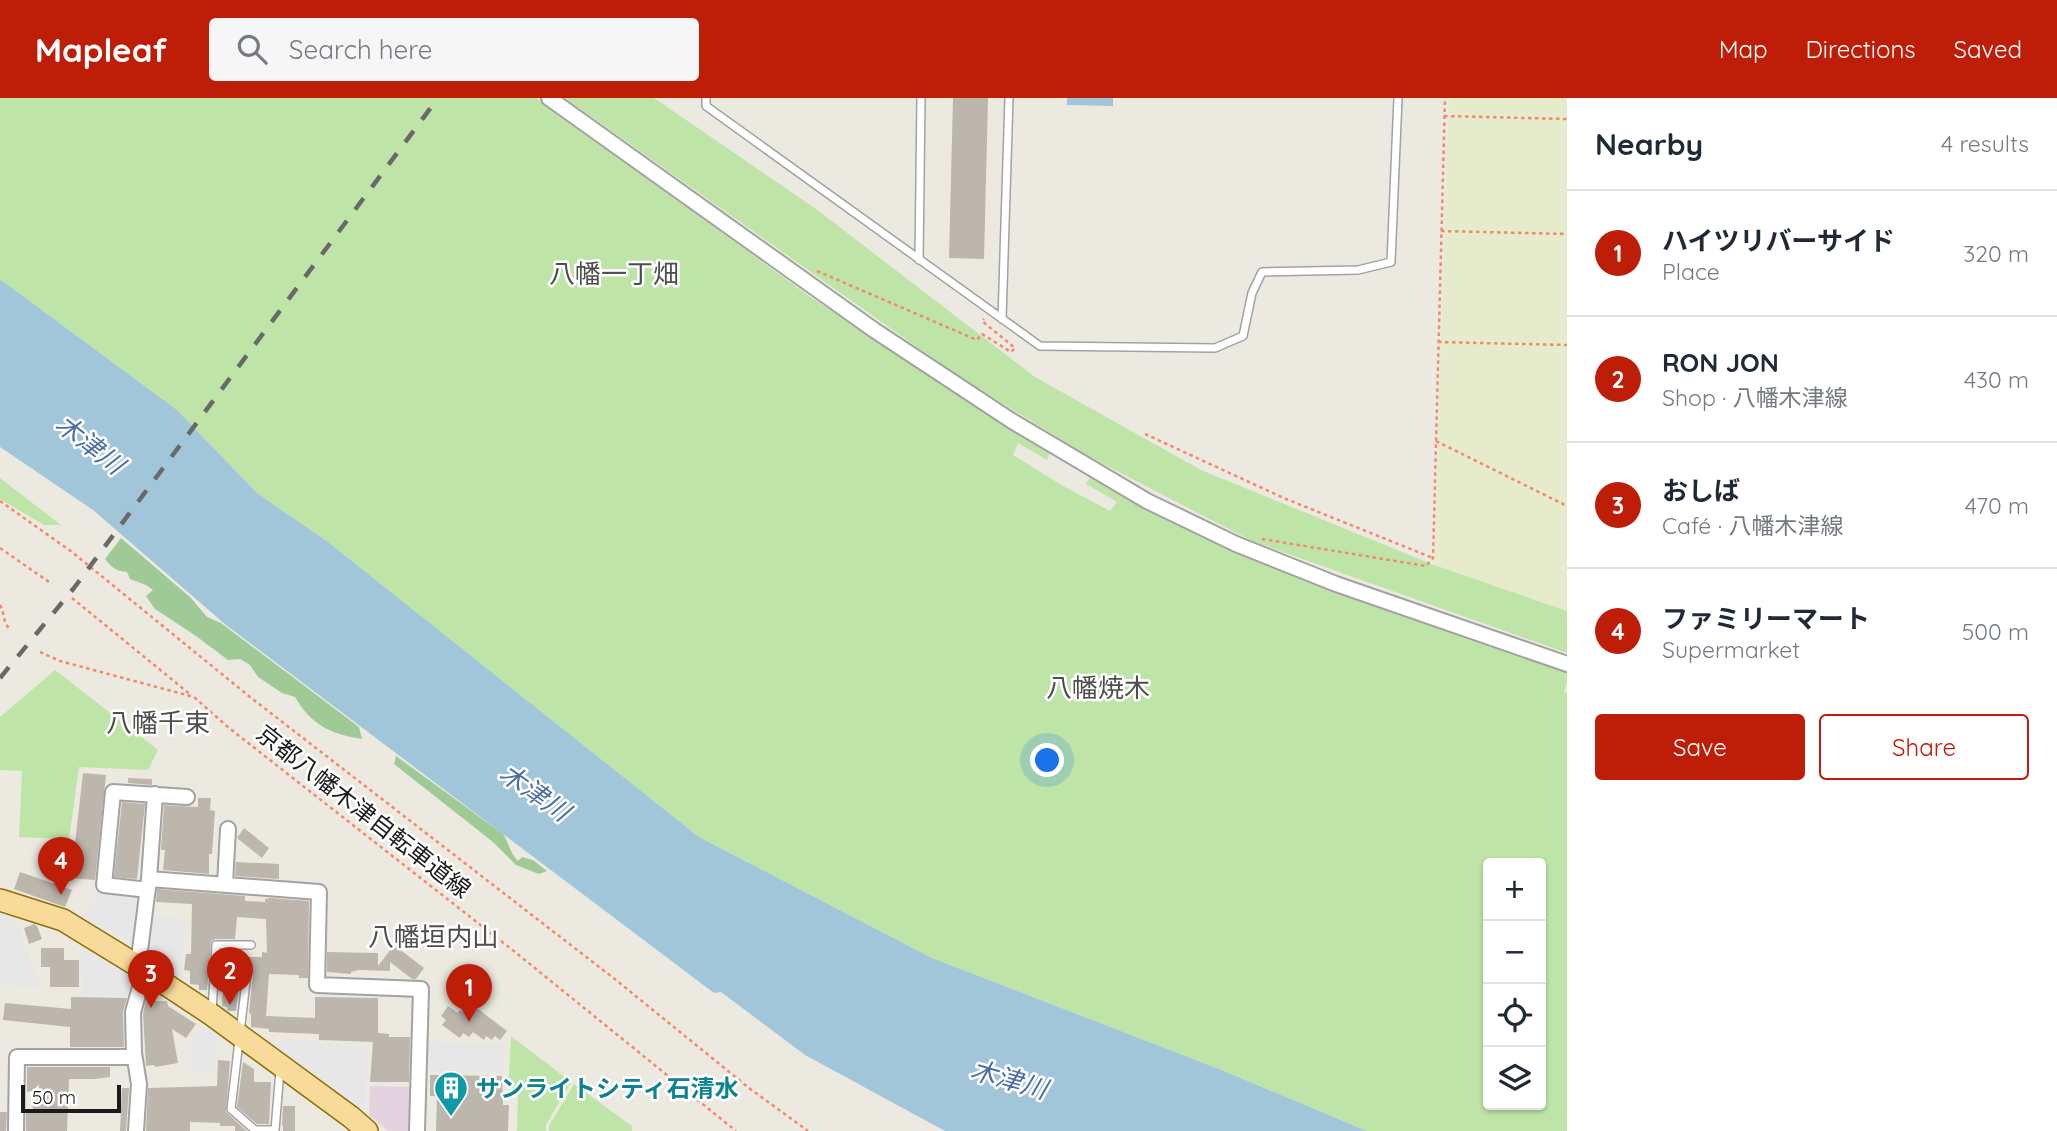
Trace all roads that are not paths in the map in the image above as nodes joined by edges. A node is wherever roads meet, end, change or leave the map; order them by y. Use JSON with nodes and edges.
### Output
{"nodes":[{"id":1,"x":549,"y":98,"type":"edge"},
{"id":2,"x":706,"y":98,"type":"edge"},
{"id":3,"x":921,"y":98,"type":"edge"},
{"id":4,"x":1009,"y":98,"type":"edge"},
{"id":5,"x":1398,"y":98,"type":"edge"},
{"id":6,"x":919,"y":260,"type":"junction"},
{"id":7,"x":1002,"y":319,"type":"junction"},
{"id":8,"x":1567,"y":664,"type":"edge"},
{"id":9,"x":155,"y":794,"type":"junction"},
{"id":10,"x":187,"y":797,"type":"dead end"},
{"id":11,"x":228,"y":829,"type":"dead end"},
{"id":12,"x":225,"y":884,"type":"junction"},
{"id":13,"x":149,"y":885,"type":"junction"},
{"id":14,"x":0,"y":901,"type":"edge"},
{"id":15,"x":251,"y":945,"type":"dead end"},
{"id":16,"x":142,"y":968,"type":"junction"},
{"id":17,"x":247,"y":974,"type":"dead end"},
{"id":18,"x":212,"y":1015,"type":"junction"},
{"id":19,"x":241,"y":1038,"type":"junction"},
{"id":20,"x":134,"y":1057,"type":"junction"},
{"id":21,"x":281,"y":1066,"type":"junction"},
{"id":22,"x":16,"y":1131,"type":"edge"},
{"id":23,"x":136,"y":1131,"type":"edge"},
{"id":24,"x":367,"y":1131,"type":"edge"},
{"id":25,"x":417,"y":1131,"type":"edge"}],
"edges":[{"from":1,"to":8,"type":"street"},
{"from":2,"to":6,"type":"lane"},
{"from":3,"to":6,"type":"lane"},
{"from":4,"to":7,"type":"lane"},
{"from":5,"to":7,"type":"lane"},
{"from":6,"to":7,"type":"lane"},
{"from":9,"to":10,"type":"street"},
{"from":9,"to":13,"type":"street"},
{"from":9,"to":13,"type":"street"},
{"from":11,"to":12,"type":"street"},
{"from":12,"to":13,"type":"street"},
{"from":12,"to":25,"type":"street"},
{"from":13,"to":16,"type":"street"},
{"from":14,"to":16,"type":"main road"},
{"from":15,"to":18,"type":"lane"},
{"from":16,"to":18,"type":"main road"},
{"from":16,"to":20,"type":"street"},
{"from":17,"to":19,"type":"lane"},
{"from":18,"to":19,"type":"main road"},
{"from":19,"to":21,"type":"main road"},
{"from":19,"to":21,"type":"lane"},
{"from":20,"to":22,"type":"street"},
{"from":20,"to":23,"type":"street"},
{"from":21,"to":24,"type":"main road"}]}
